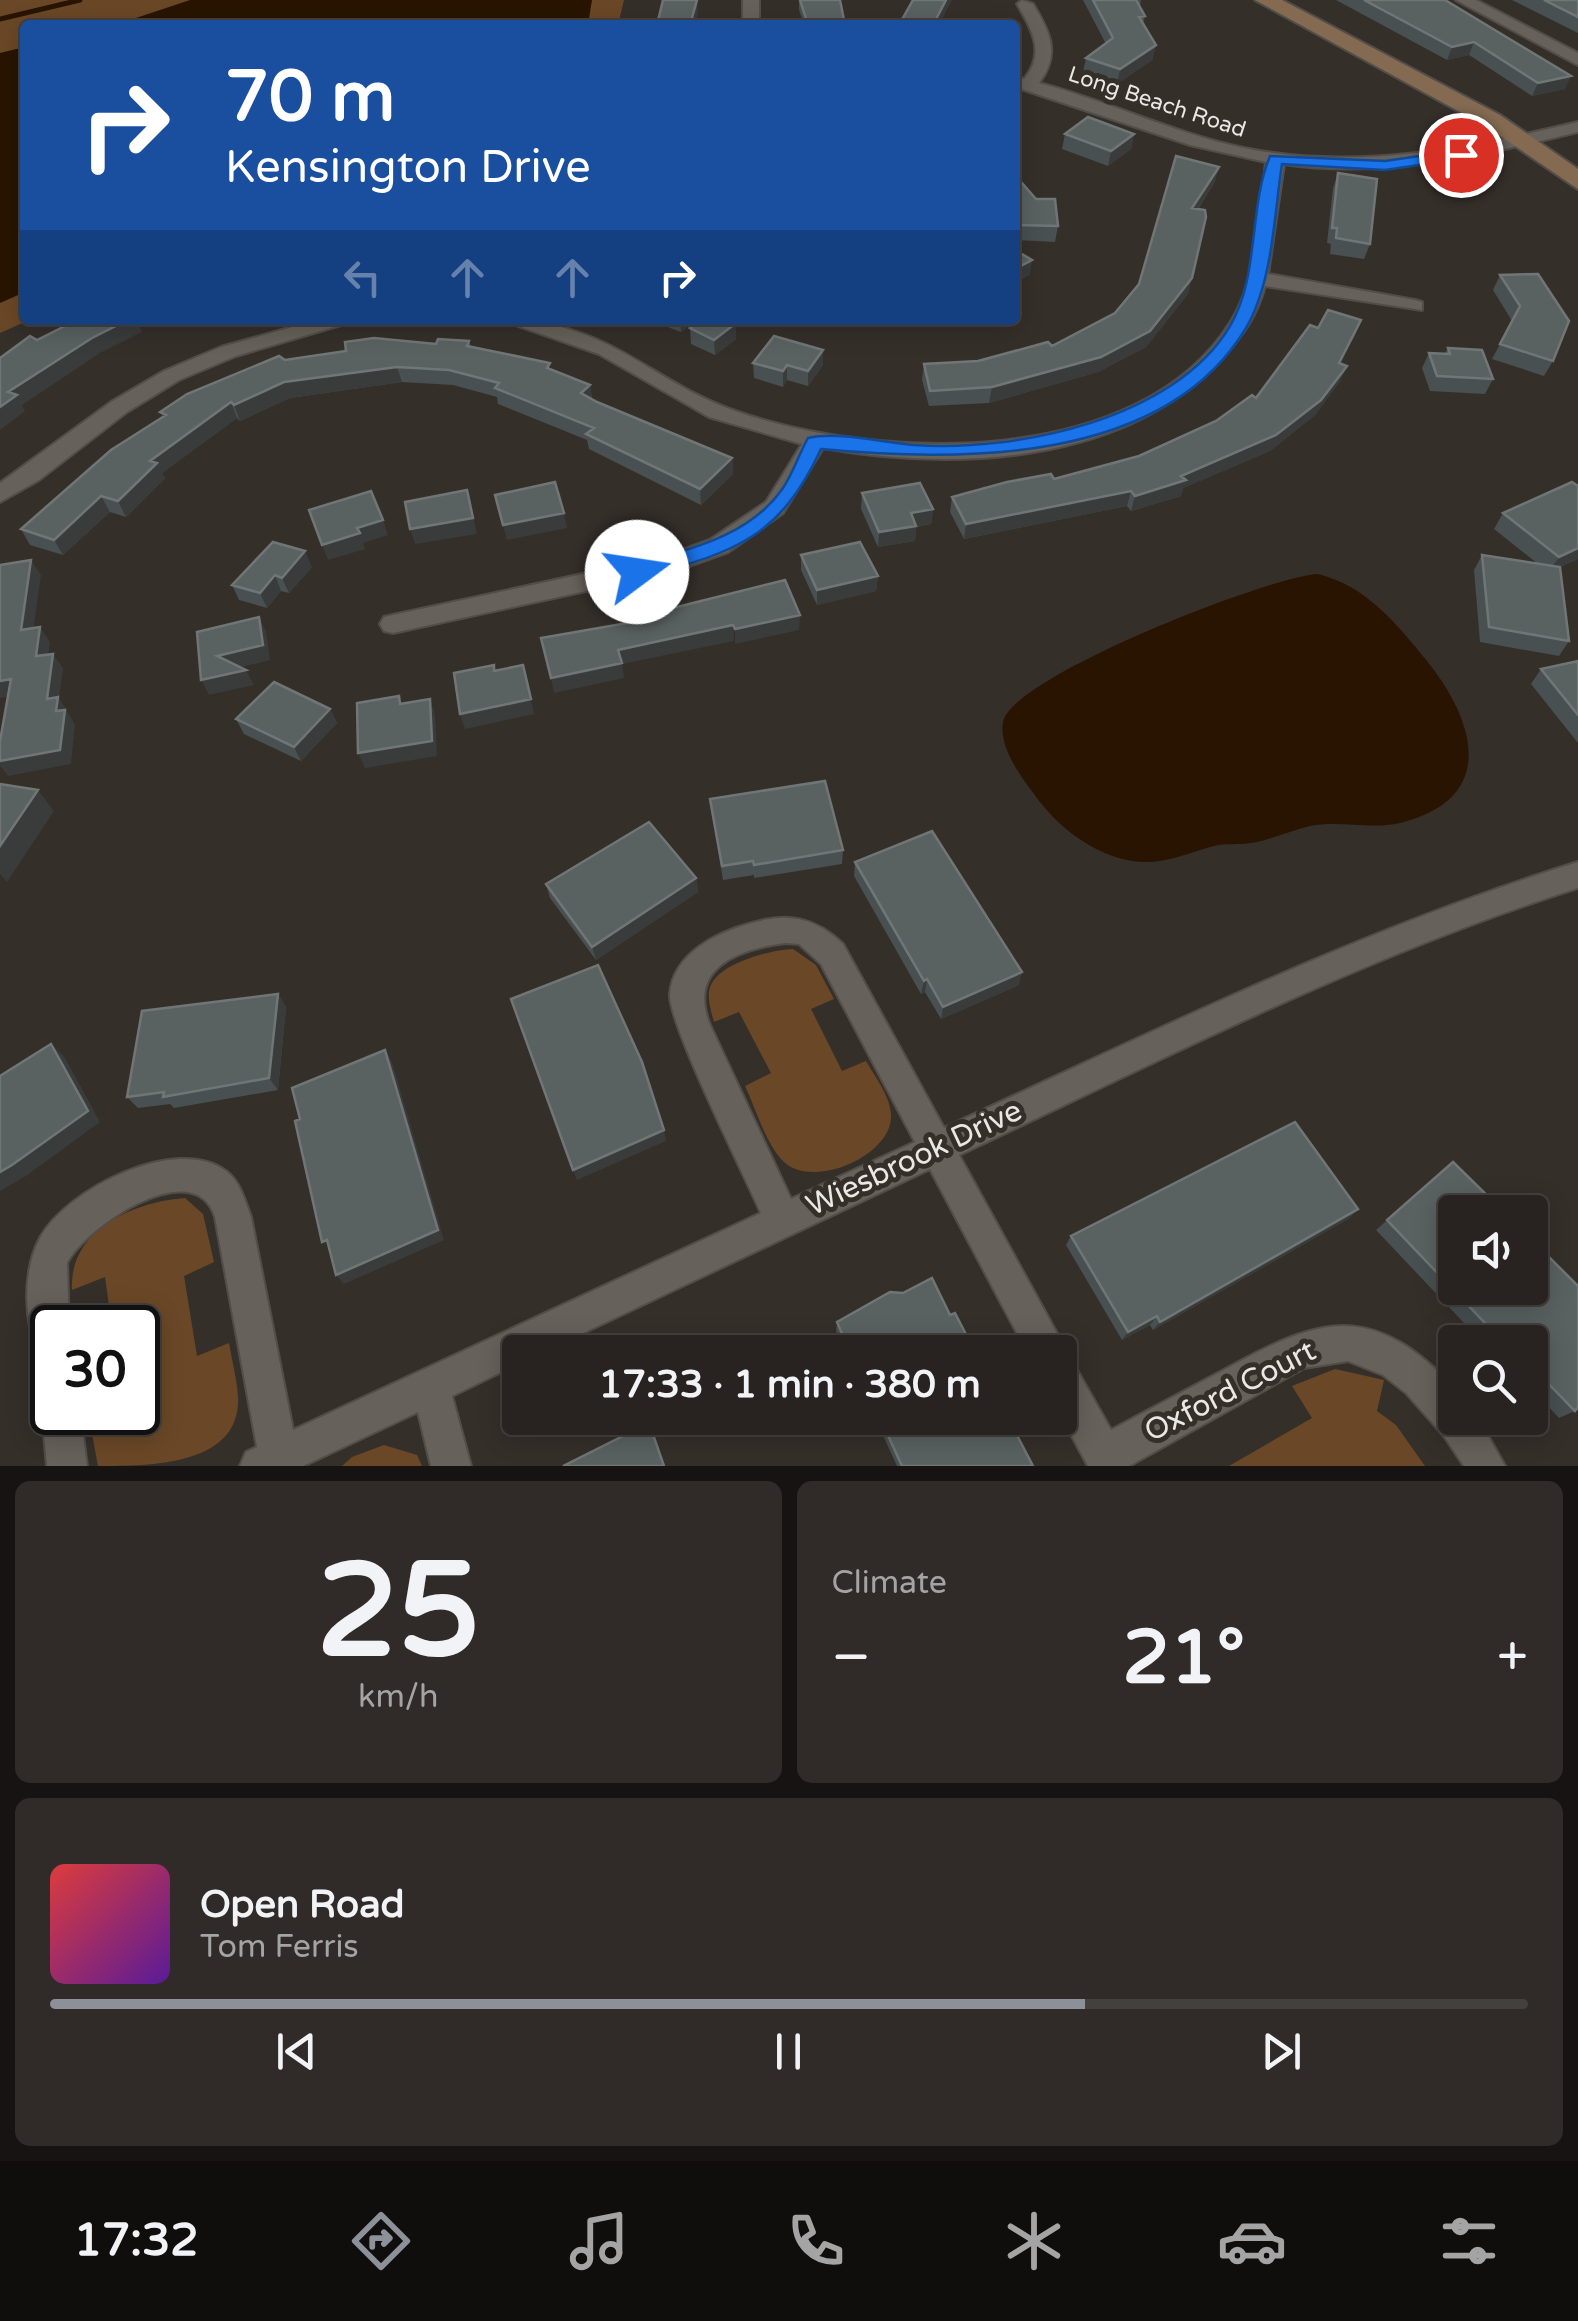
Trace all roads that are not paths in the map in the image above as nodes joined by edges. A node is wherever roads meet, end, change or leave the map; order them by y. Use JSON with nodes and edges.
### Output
{"nodes":[{"id":1,"x":1266,"y":0,"type":"edge"},
{"id":2,"x":1464,"y":0,"type":"edge"},
{"id":3,"x":1026,"y":4,"type":"dead end"},
{"id":4,"x":1578,"y":60,"type":"edge"},
{"id":5,"x":1021,"y":84,"type":"edge"},
{"id":6,"x":1578,"y":128,"type":"edge"},
{"id":7,"x":1524,"y":140,"type":"junction"},
{"id":8,"x":1275,"y":159,"type":"junction"},
{"id":9,"x":1578,"y":181,"type":"edge"},
{"id":10,"x":1256,"y":278,"type":"junction"},
{"id":11,"x":1415,"y":306,"type":"dead end"},
{"id":12,"x":326,"y":325,"type":"edge"},
{"id":13,"x":526,"y":325,"type":"edge"},
{"id":14,"x":814,"y":442,"type":"junction"},
{"id":15,"x":0,"y":494,"type":"edge"},
{"id":16,"x":393,"y":624,"type":"dead end"},
{"id":17,"x":1578,"y":875,"type":"edge"},
{"id":18,"x":936,"y":1148,"type":"junction"},
{"id":19,"x":783,"y":1220,"type":"junction"},
{"id":20,"x":49,"y":1305,"type":"edge"},
{"id":21,"x":1038,"y":1335,"type":"edge"},
{"id":22,"x":430,"y":1388,"type":"junction"},
{"id":23,"x":1077,"y":1407,"type":"edge"},
{"id":24,"x":64,"y":1435,"type":"edge"},
{"id":25,"x":1107,"y":1461,"type":"edge"},
{"id":26,"x":273,"y":1463,"type":"edge"},
{"id":27,"x":67,"y":1466,"type":"edge"},
{"id":28,"x":451,"y":1466,"type":"edge"},
{"id":29,"x":1485,"y":1466,"type":"edge"}],
"edges":[{"from":1,"to":7,"type":"street"},
{"from":2,"to":4,"type":"street"},
{"from":3,"to":5,"type":"street"},
{"from":5,"to":8,"type":"street","name":"Long Beach Road"},
{"from":6,"to":7,"type":"street","name":"Long Beach Road"},
{"from":7,"to":8,"type":"street","name":"Long Beach Road"},
{"from":7,"to":9,"type":"street"},
{"from":8,"to":10,"type":"street"},
{"from":10,"to":11,"type":"street"},
{"from":10,"to":14,"type":"street"},
{"from":12,"to":15,"type":"street"},
{"from":13,"to":14,"type":"street"},
{"from":14,"to":16,"type":"street"},
{"from":17,"to":18,"type":"street","name":"Wiesbrook Drive"},
{"from":18,"to":19,"type":"street","name":"Wiesbrook Drive"},
{"from":18,"to":19,"type":"street"},
{"from":18,"to":21,"type":"street"},
{"from":19,"to":22,"type":"street","name":"Wiesbrook Drive"},
{"from":20,"to":26,"type":"street"},
{"from":22,"to":26,"type":"street","name":"Wiesbrook Drive"},
{"from":22,"to":28,"type":"street"},
{"from":23,"to":25,"type":"street","name":"Oxford Court"},
{"from":24,"to":27,"type":"street"},
{"from":25,"to":29,"type":"street","name":"Oxford Court"}]}
